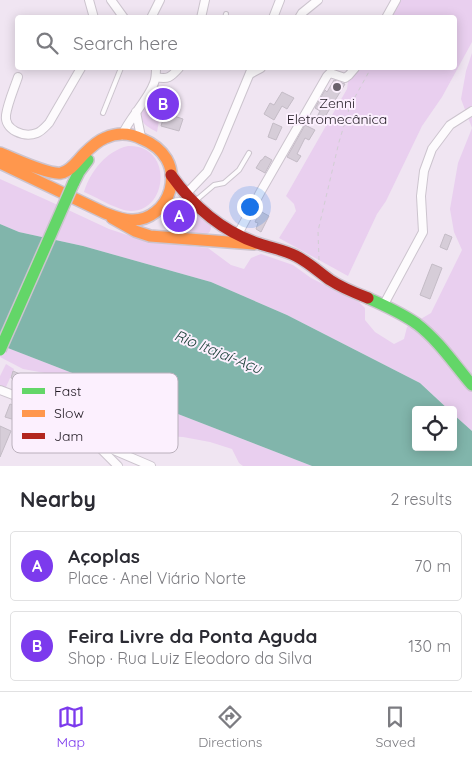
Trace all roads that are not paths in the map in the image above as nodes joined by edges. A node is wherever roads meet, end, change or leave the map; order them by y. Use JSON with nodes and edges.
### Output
{"nodes":[{"id":1,"x":89,"y":0,"type":"edge"},
{"id":2,"x":160,"y":0,"type":"edge"},
{"id":3,"x":205,"y":0,"type":"edge"},
{"id":4,"x":280,"y":0,"type":"edge"},
{"id":5,"x":318,"y":0,"type":"edge"},
{"id":6,"x":396,"y":0,"type":"edge"},
{"id":7,"x":113,"y":1,"type":"edge"},
{"id":8,"x":93,"y":15,"type":"edge"},
{"id":9,"x":122,"y":15,"type":"edge"},
{"id":10,"x":152,"y":15,"type":"edge"},
{"id":11,"x":202,"y":15,"type":"edge"},
{"id":12,"x":274,"y":15,"type":"edge"},
{"id":13,"x":301,"y":15,"type":"edge"},
{"id":14,"x":388,"y":15,"type":"edge"},
{"id":15,"x":80,"y":70,"type":"edge"},
{"id":16,"x":120,"y":70,"type":"edge"},
{"id":17,"x":156,"y":70,"type":"edge"},
{"id":18,"x":177,"y":70,"type":"edge"},
{"id":19,"x":353,"y":70,"type":"edge"},
{"id":20,"x":251,"y":71,"type":"edge"},
{"id":21,"x":18,"y":77,"type":"dead end"},
{"id":22,"x":156,"y":77,"type":"junction"},
{"id":23,"x":472,"y":111,"type":"edge"},
{"id":24,"x":136,"y":112,"type":"junction"},
{"id":25,"x":103,"y":113,"type":"dead end"},
{"id":26,"x":122,"y":134,"type":"junction"},
{"id":27,"x":141,"y":137,"type":"junction"},
{"id":28,"x":0,"y":153,"type":"edge"},
{"id":29,"x":249,"y":153,"type":"dead end"},
{"id":30,"x":0,"y":163,"type":"edge"},
{"id":31,"x":171,"y":175,"type":"junction"},
{"id":32,"x":190,"y":198,"type":"junction"},
{"id":33,"x":104,"y":213,"type":"junction"},
{"id":34,"x":220,"y":224,"type":"junction"},
{"id":35,"x":238,"y":234,"type":"junction"},
{"id":36,"x":208,"y":241,"type":"junction"},
{"id":37,"x":260,"y":244,"type":"junction"},
{"id":38,"x":383,"y":306,"type":"junction"},
{"id":39,"x":0,"y":350,"type":"edge"},
{"id":40,"x":472,"y":385,"type":"edge"},
{"id":41,"x":0,"y":390,"type":"edge"},
{"id":42,"x":12,"y":394,"type":"edge"},
{"id":43,"x":106,"y":453,"type":"edge"},
{"id":44,"x":120,"y":453,"type":"edge"},
{"id":45,"x":118,"y":466,"type":"edge"},
{"id":46,"x":151,"y":466,"type":"edge"}],
"edges":[{"from":1,"to":8,"type":"street"},
{"from":2,"to":10,"type":"street"},
{"from":3,"to":11,"type":"street"},
{"from":4,"to":12,"type":"street"},
{"from":5,"to":13,"type":"street"},
{"from":6,"to":14,"type":"street"},
{"from":7,"to":9,"type":"street"},
{"from":15,"to":21,"type":"street"},
{"from":16,"to":25,"type":"lane"},
{"from":17,"to":22,"type":"street"},
{"from":18,"to":22,"type":"street"},
{"from":19,"to":35,"type":"street"},
{"from":20,"to":32,"type":"street"},
{"from":22,"to":24,"type":"street"},
{"from":23,"to":38,"type":"street"},
{"from":24,"to":26,"type":"street"},
{"from":24,"to":27,"type":"street"},
{"from":26,"to":27,"type":"main road"},
{"from":26,"to":28,"type":"main road"},
{"from":26,"to":39,"type":"main road","bridge":true},
{"from":27,"to":31,"type":"main road"},
{"from":29,"to":32,"type":"lane"},
{"from":30,"to":33,"type":"main road"},
{"from":31,"to":32,"type":"main road"},
{"from":31,"to":33,"type":"main road"},
{"from":32,"to":34,"type":"main road"},
{"from":33,"to":36,"type":"main road"},
{"from":34,"to":35,"type":"main road"},
{"from":34,"to":36,"type":"main road"},
{"from":35,"to":37,"type":"main road"},
{"from":36,"to":37,"type":"main road"},
{"from":37,"to":38,"type":"main road"},
{"from":38,"to":40,"type":"main road"},
{"from":41,"to":42,"type":"street"},
{"from":43,"to":45,"type":"street"},
{"from":44,"to":46,"type":"street"}]}
